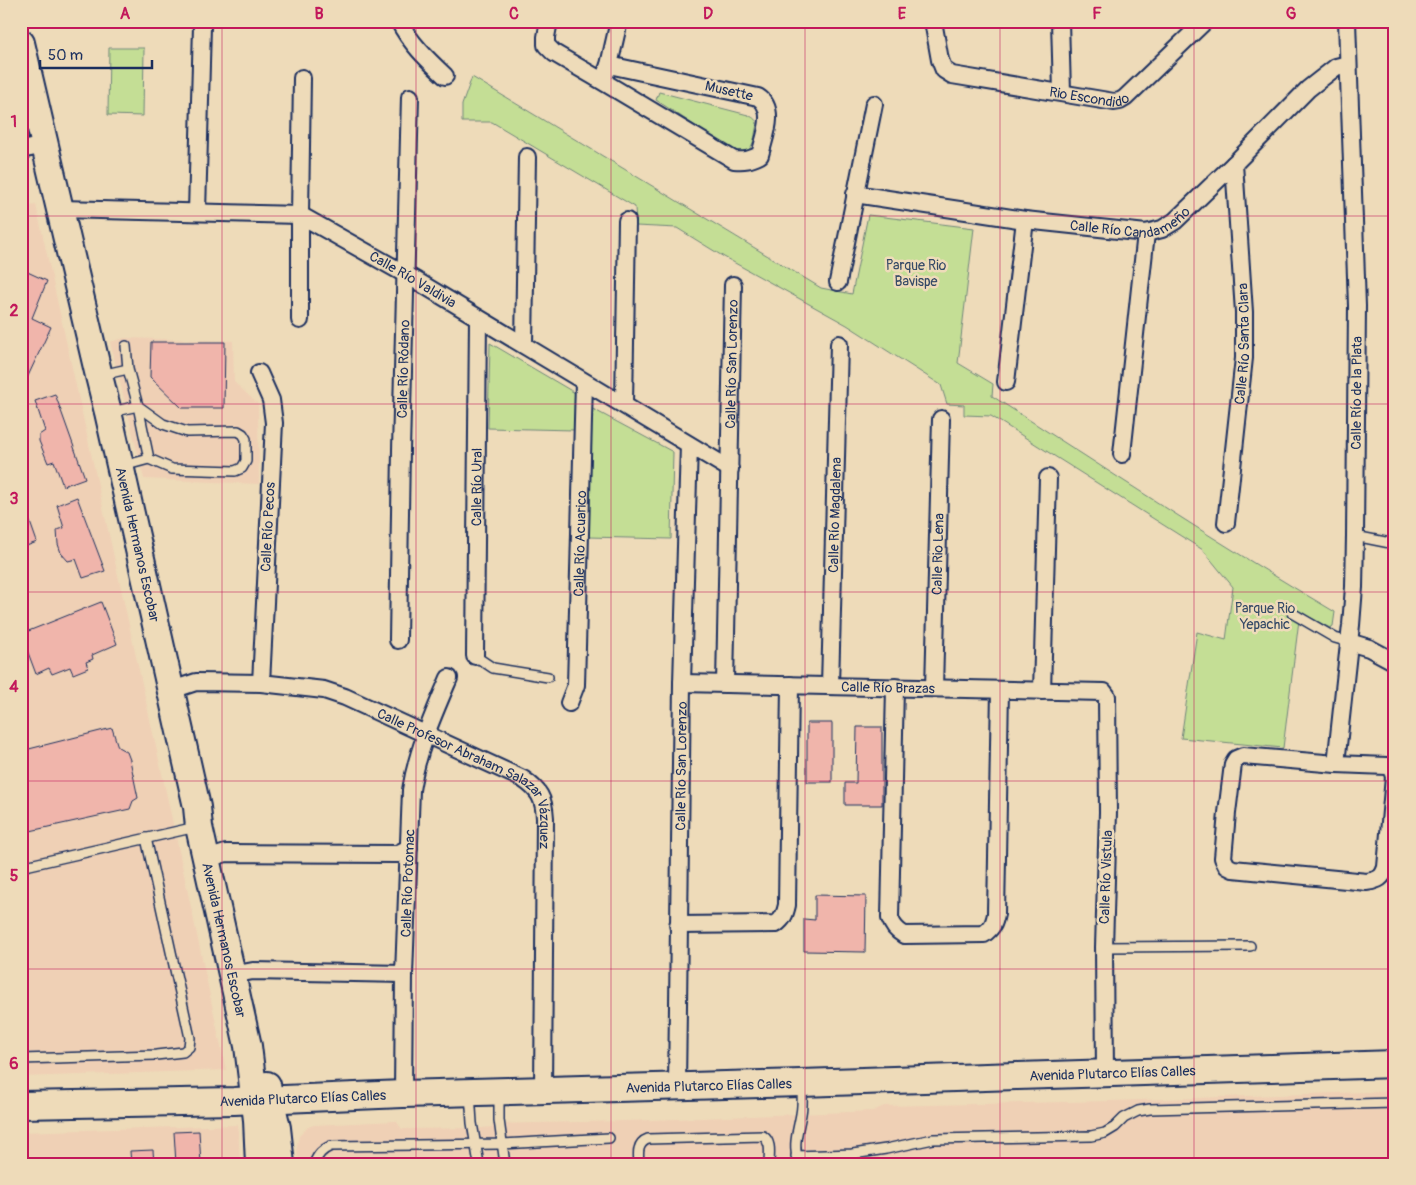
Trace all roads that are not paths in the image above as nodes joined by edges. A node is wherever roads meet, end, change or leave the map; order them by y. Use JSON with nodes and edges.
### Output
{"nodes":[{"id":1,"x":200,"y":21,"type":"edge"},
{"id":2,"x":399,"y":21,"type":"edge"},
{"id":3,"x":549,"y":21,"type":"edge"},
{"id":4,"x":619,"y":21,"type":"edge"},
{"id":5,"x":933,"y":21,"type":"edge"},
{"id":6,"x":1060,"y":21,"type":"edge"},
{"id":7,"x":1346,"y":21,"type":"edge"},
{"id":8,"x":1203,"y":22,"type":"edge"},
{"id":9,"x":23,"y":60,"type":"edge"},
{"id":10,"x":1348,"y":64,"type":"junction"},
{"id":11,"x":609,"y":65,"type":"junction"},
{"id":12,"x":445,"y":76,"type":"dead end"},
{"id":13,"x":302,"y":78,"type":"dead end"},
{"id":14,"x":602,"y":81,"type":"junction"},
{"id":15,"x":1062,"y":92,"type":"junction"},
{"id":16,"x":410,"y":97,"type":"dead end"},
{"id":17,"x":874,"y":104,"type":"dead end"},
{"id":18,"x":33,"y":148,"type":"edge"},
{"id":19,"x":526,"y":156,"type":"dead end"},
{"id":20,"x":1234,"y":164,"type":"junction"},
{"id":21,"x":855,"y":194,"type":"junction"},
{"id":22,"x":60,"y":209,"type":"junction"},
{"id":23,"x":196,"y":212,"type":"junction"},
{"id":24,"x":300,"y":216,"type":"junction"},
{"id":25,"x":1025,"y":220,"type":"junction"},
{"id":26,"x":627,"y":221,"type":"dead end"},
{"id":27,"x":1146,"y":233,"type":"junction"},
{"id":28,"x":407,"y":275,"type":"junction"},
{"id":29,"x":838,"y":282,"type":"dead end"},
{"id":30,"x":734,"y":285,"type":"dead end"},
{"id":31,"x":478,"y":318,"type":"junction"},
{"id":32,"x":300,"y":320,"type":"dead end"},
{"id":33,"x":839,"y":344,"type":"dead end"},
{"id":34,"x":524,"y":345,"type":"junction"},
{"id":35,"x":126,"y":346,"type":"dead end"},
{"id":36,"x":128,"y":369,"type":"junction"},
{"id":37,"x":259,"y":373,"type":"dead end"},
{"id":38,"x":98,"y":376,"type":"junction"},
{"id":39,"x":584,"y":382,"type":"junction"},
{"id":40,"x":1006,"y":382,"type":"dead end"},
{"id":41,"x":624,"y":404,"type":"junction"},
{"id":42,"x":138,"y":406,"type":"junction"},
{"id":43,"x":108,"y":412,"type":"junction"},
{"id":44,"x":941,"y":419,"type":"dead end"},
{"id":45,"x":689,"y":445,"type":"junction"},
{"id":46,"x":1122,"y":454,"type":"dead end"},
{"id":47,"x":149,"y":460,"type":"junction"},
{"id":48,"x":120,"y":466,"type":"junction"},
{"id":49,"x":730,"y":469,"type":"junction"},
{"id":50,"x":1048,"y":478,"type":"dead end"},
{"id":51,"x":1226,"y":523,"type":"dead end"},
{"id":52,"x":1355,"y":536,"type":"junction"},
{"id":53,"x":1395,"y":544,"type":"edge"},
{"id":54,"x":1292,"y":613,"type":"dead end"},
{"id":55,"x":398,"y":640,"type":"dead end"},
{"id":56,"x":1349,"y":642,"type":"junction"},
{"id":57,"x":475,"y":656,"type":"joint"},
{"id":58,"x":1395,"y":662,"type":"edge"},
{"id":59,"x":548,"y":677,"type":"dead end"},
{"id":60,"x":449,"y":678,"type":"dead end"},
{"id":61,"x":261,"y":683,"type":"junction"},
{"id":62,"x":682,"y":683,"type":"junction"},
{"id":63,"x":725,"y":684,"type":"junction"},
{"id":64,"x":790,"y":685,"type":"junction"},
{"id":65,"x":830,"y":686,"type":"junction"},
{"id":66,"x":896,"y":687,"type":"junction"},
{"id":67,"x":934,"y":688,"type":"junction"},
{"id":68,"x":172,"y":690,"type":"junction"},
{"id":69,"x":1000,"y":690,"type":"junction"},
{"id":70,"x":1042,"y":690,"type":"junction"},
{"id":71,"x":1094,"y":692,"type":"joint"},
{"id":72,"x":569,"y":703,"type":"dead end"},
{"id":73,"x":426,"y":735,"type":"junction"},
{"id":74,"x":1336,"y":764,"type":"junction"},
{"id":75,"x":199,"y":827,"type":"junction"},
{"id":76,"x":146,"y":838,"type":"junction"},
{"id":77,"x":409,"y":848,"type":"junction"},
{"id":78,"x":207,"y":859,"type":"junction"},
{"id":79,"x":21,"y":867,"type":"edge"},
{"id":80,"x":678,"y":925,"type":"junction"},
{"id":81,"x":1250,"y":946,"type":"dead end"},
{"id":82,"x":1104,"y":947,"type":"junction"},
{"id":83,"x":404,"y":974,"type":"junction"},
{"id":84,"x":232,"y":975,"type":"junction"},
{"id":85,"x":21,"y":1059,"type":"edge"},
{"id":86,"x":1395,"y":1064,"type":"edge"},
{"id":87,"x":1105,"y":1073,"type":"junction"},
{"id":88,"x":801,"y":1083,"type":"junction"},
{"id":89,"x":677,"y":1086,"type":"junction"},
{"id":90,"x":543,"y":1091,"type":"junction"},
{"id":91,"x":498,"y":1092,"type":"junction"},
{"id":92,"x":470,"y":1093,"type":"junction"},
{"id":93,"x":404,"y":1094,"type":"junction"},
{"id":94,"x":263,"y":1100,"type":"junction"},
{"id":95,"x":1395,"y":1103,"type":"edge"},
{"id":96,"x":21,"y":1105,"type":"edge"},
{"id":97,"x":609,"y":1138,"type":"dead end"},
{"id":98,"x":475,"y":1144,"type":"junction"},
{"id":99,"x":502,"y":1144,"type":"junction"},
{"id":100,"x":852,"y":1154,"type":"junction"},
{"id":101,"x":798,"y":1160,"type":"edge"},
{"id":102,"x":259,"y":1164,"type":"edge"},
{"id":103,"x":281,"y":1164,"type":"edge"},
{"id":104,"x":314,"y":1164,"type":"edge"},
{"id":105,"x":479,"y":1164,"type":"edge"},
{"id":106,"x":505,"y":1164,"type":"edge"},
{"id":107,"x":638,"y":1164,"type":"edge"},
{"id":108,"x":769,"y":1164,"type":"edge"},
{"id":109,"x":853,"y":1164,"type":"edge"}],
"edges":[{"from":1,"to":23,"type":"street"},
{"from":2,"to":12,"type":"street"},
{"from":3,"to":14,"type":"street","name":"Musette"},
{"from":4,"to":11,"type":"street"},
{"from":5,"to":15,"type":"street","name":"Rio Escondido"},
{"from":6,"to":15,"type":"street"},
{"from":7,"to":10,"type":"street","name":"Calle Río de la Plata"},
{"from":8,"to":15,"type":"street","name":"Rio Escondido"},
{"from":9,"to":18,"type":"main road","name":"Avenida Hermanos Escobar"},
{"from":10,"to":20,"type":"street","name":"Calle Río Candameño"},
{"from":10,"to":52,"type":"street","name":"Calle Río de la Plata"},
{"from":11,"to":14,"type":"street"},
{"from":11,"to":14,"type":"street","name":"Musette"},
{"from":13,"to":24,"type":"street"},
{"from":16,"to":28,"type":"street","name":"Calle Río Ródano"},
{"from":17,"to":21,"type":"street"},
{"from":18,"to":22,"type":"main road","name":"Avenida Hermanos Escobar"},
{"from":19,"to":34,"type":"street"},
{"from":20,"to":27,"type":"street","name":"Calle Río Candameño"},
{"from":20,"to":51,"type":"street","name":"Calle Río Santa Clara"},
{"from":21,"to":25,"type":"street","name":"Calle Río Candameño"},
{"from":21,"to":29,"type":"street"},
{"from":22,"to":23,"type":"street","name":"Calle Río Valdivia"},
{"from":22,"to":38,"type":"main road","name":"Avenida Hermanos Escobar"},
{"from":23,"to":24,"type":"street","name":"Calle Río Valdivia"},
{"from":24,"to":28,"type":"street","name":"Calle Río Valdivia"},
{"from":24,"to":32,"type":"street"},
{"from":25,"to":27,"type":"street","name":"Calle Río Candameño"},
{"from":25,"to":40,"type":"street"},
{"from":26,"to":41,"type":"street"},
{"from":27,"to":46,"type":"street"},
{"from":28,"to":31,"type":"street","name":"Calle Río Valdivia"},
{"from":28,"to":55,"type":"street","name":"Calle Río Ródano"},
{"from":30,"to":49,"type":"street","name":"Calle Río San Lorenzo"},
{"from":31,"to":34,"type":"street","name":"Calle Río Valdivia"},
{"from":31,"to":57,"type":"street","name":"Calle Río Ural"},
{"from":33,"to":65,"type":"street","name":"Calle Río Magdalena"},
{"from":34,"to":39,"type":"street","name":"Calle Río Valdivia"},
{"from":35,"to":36,"type":"lane"},
{"from":36,"to":38,"type":"lane"},
{"from":36,"to":42,"type":"lane"},
{"from":37,"to":61,"type":"street","name":"Calle Río Pecos"},
{"from":38,"to":43,"type":"main road","name":"Avenida Hermanos Escobar"},
{"from":39,"to":41,"type":"street","name":"Calle Río Valdivia"},
{"from":39,"to":72,"type":"street","name":"Calle Río Acuarico"},
{"from":41,"to":45,"type":"street","name":"Calle Río Valdivia"},
{"from":42,"to":43,"type":"lane"},
{"from":42,"to":47,"type":"lane"},
{"from":42,"to":47,"type":"lane"},
{"from":43,"to":48,"type":"main road","name":"Avenida Hermanos Escobar"},
{"from":44,"to":67,"type":"street","name":"Calle Rio Lena"},
{"from":45,"to":49,"type":"street","name":"Calle Río Valdivia"},
{"from":45,"to":62,"type":"street","name":"Calle Río San Lorenzo"},
{"from":47,"to":48,"type":"lane"},
{"from":48,"to":68,"type":"main road","name":"Avenida Hermanos Escobar"},
{"from":49,"to":63,"type":"street","name":"Calle Río San Lorenzo"},
{"from":50,"to":70,"type":"street"},
{"from":52,"to":53,"type":"lane"},
{"from":52,"to":56,"type":"street","name":"Calle Río de la Plata"},
{"from":54,"to":56,"type":"lane"},
{"from":56,"to":58,"type":"street"},
{"from":56,"to":74,"type":"street","name":"Calle Río de la Plata"},
{"from":57,"to":59,"type":"lane"},
{"from":60,"to":73,"type":"street","name":"Calle Río Potomac"},
{"from":61,"to":68,"type":"street","name":"Calle Profesor Abraham Salazar Vázquez"},
{"from":61,"to":73,"type":"street","name":"Calle Profesor Abraham Salazar Vázquez"},
{"from":62,"to":63,"type":"street","name":"Calle Río Brazas"},
{"from":62,"to":80,"type":"street","name":"Calle Río San Lorenzo"},
{"from":63,"to":64,"type":"street","name":"Calle Río Brazas"},
{"from":64,"to":65,"type":"street","name":"Calle Río Brazas"},
{"from":64,"to":80,"type":"street"},
{"from":65,"to":66,"type":"street","name":"Calle Río Brazas"},
{"from":66,"to":67,"type":"street","name":"Calle Río Brazas"},
{"from":66,"to":69,"type":"street"},
{"from":67,"to":69,"type":"street","name":"Calle Río Brazas"},
{"from":68,"to":75,"type":"main road","name":"Avenida Hermanos Escobar"},
{"from":69,"to":70,"type":"street","name":"Calle Río Brazas"},
{"from":70,"to":71,"type":"street","name":"Calle Río Brazas"},
{"from":71,"to":82,"type":"street","name":"Calle Río Vistula"},
{"from":73,"to":77,"type":"street","name":"Calle Río Potomac"},
{"from":73,"to":90,"type":"street","name":"Calle Profesor Abraham Salazar Vázquez"},
{"from":74,"to":74,"type":"street"},
{"from":75,"to":76,"type":"lane"},
{"from":75,"to":78,"type":"main road","name":"Avenida Hermanos Escobar"},
{"from":76,"to":79,"type":"lane"},
{"from":76,"to":85,"type":"lane"},
{"from":77,"to":78,"type":"street"},
{"from":77,"to":83,"type":"street","name":"Calle Río Potomac"},
{"from":78,"to":84,"type":"main road","name":"Avenida Hermanos Escobar"},
{"from":80,"to":89,"type":"street","name":"Calle Río San Lorenzo"},
{"from":81,"to":82,"type":"lane"},
{"from":82,"to":87,"type":"street","name":"Calle Río Vistula"},
{"from":83,"to":84,"type":"street"},
{"from":83,"to":93,"type":"street","name":"Calle Río Potomac"},
{"from":84,"to":94,"type":"main road","name":"Avenida Hermanos Escobar"},
{"from":86,"to":87,"type":"main road","name":"Avenida Plutarco Elías Calles"},
{"from":87,"to":88,"type":"main road","name":"Avenida Plutarco Elías Calles"},
{"from":88,"to":89,"type":"main road","name":"Avenida Plutarco Elías Calles"},
{"from":88,"to":101,"type":"lane"},
{"from":89,"to":90,"type":"main road","name":"Avenida Plutarco Elías Calles"},
{"from":90,"to":91,"type":"main road","name":"Avenida Plutarco Elías Calles"},
{"from":91,"to":92,"type":"main road","name":"Avenida Plutarco Elías Calles"},
{"from":91,"to":99,"type":"lane"},
{"from":92,"to":93,"type":"main road","name":"Avenida Plutarco Elías Calles"},
{"from":92,"to":98,"type":"lane"},
{"from":93,"to":94,"type":"main road","name":"Avenida Plutarco Elías Calles"},
{"from":94,"to":96,"type":"main road","name":"Avenida Plutarco Elías Calles"},
{"from":94,"to":102,"type":"main road","name":"Avenida Hermanos Escobar"},
{"from":94,"to":103,"type":"main road","name":"Avenida Hermanos Escobar"},
{"from":95,"to":100,"type":"lane"},
{"from":97,"to":99,"type":"lane"},
{"from":98,"to":99,"type":"lane"},
{"from":98,"to":104,"type":"lane"},
{"from":98,"to":105,"type":"lane"},
{"from":99,"to":106,"type":"lane"},
{"from":100,"to":101,"type":"lane"},
{"from":100,"to":109,"type":"lane"},
{"from":107,"to":108,"type":"lane"}]}
